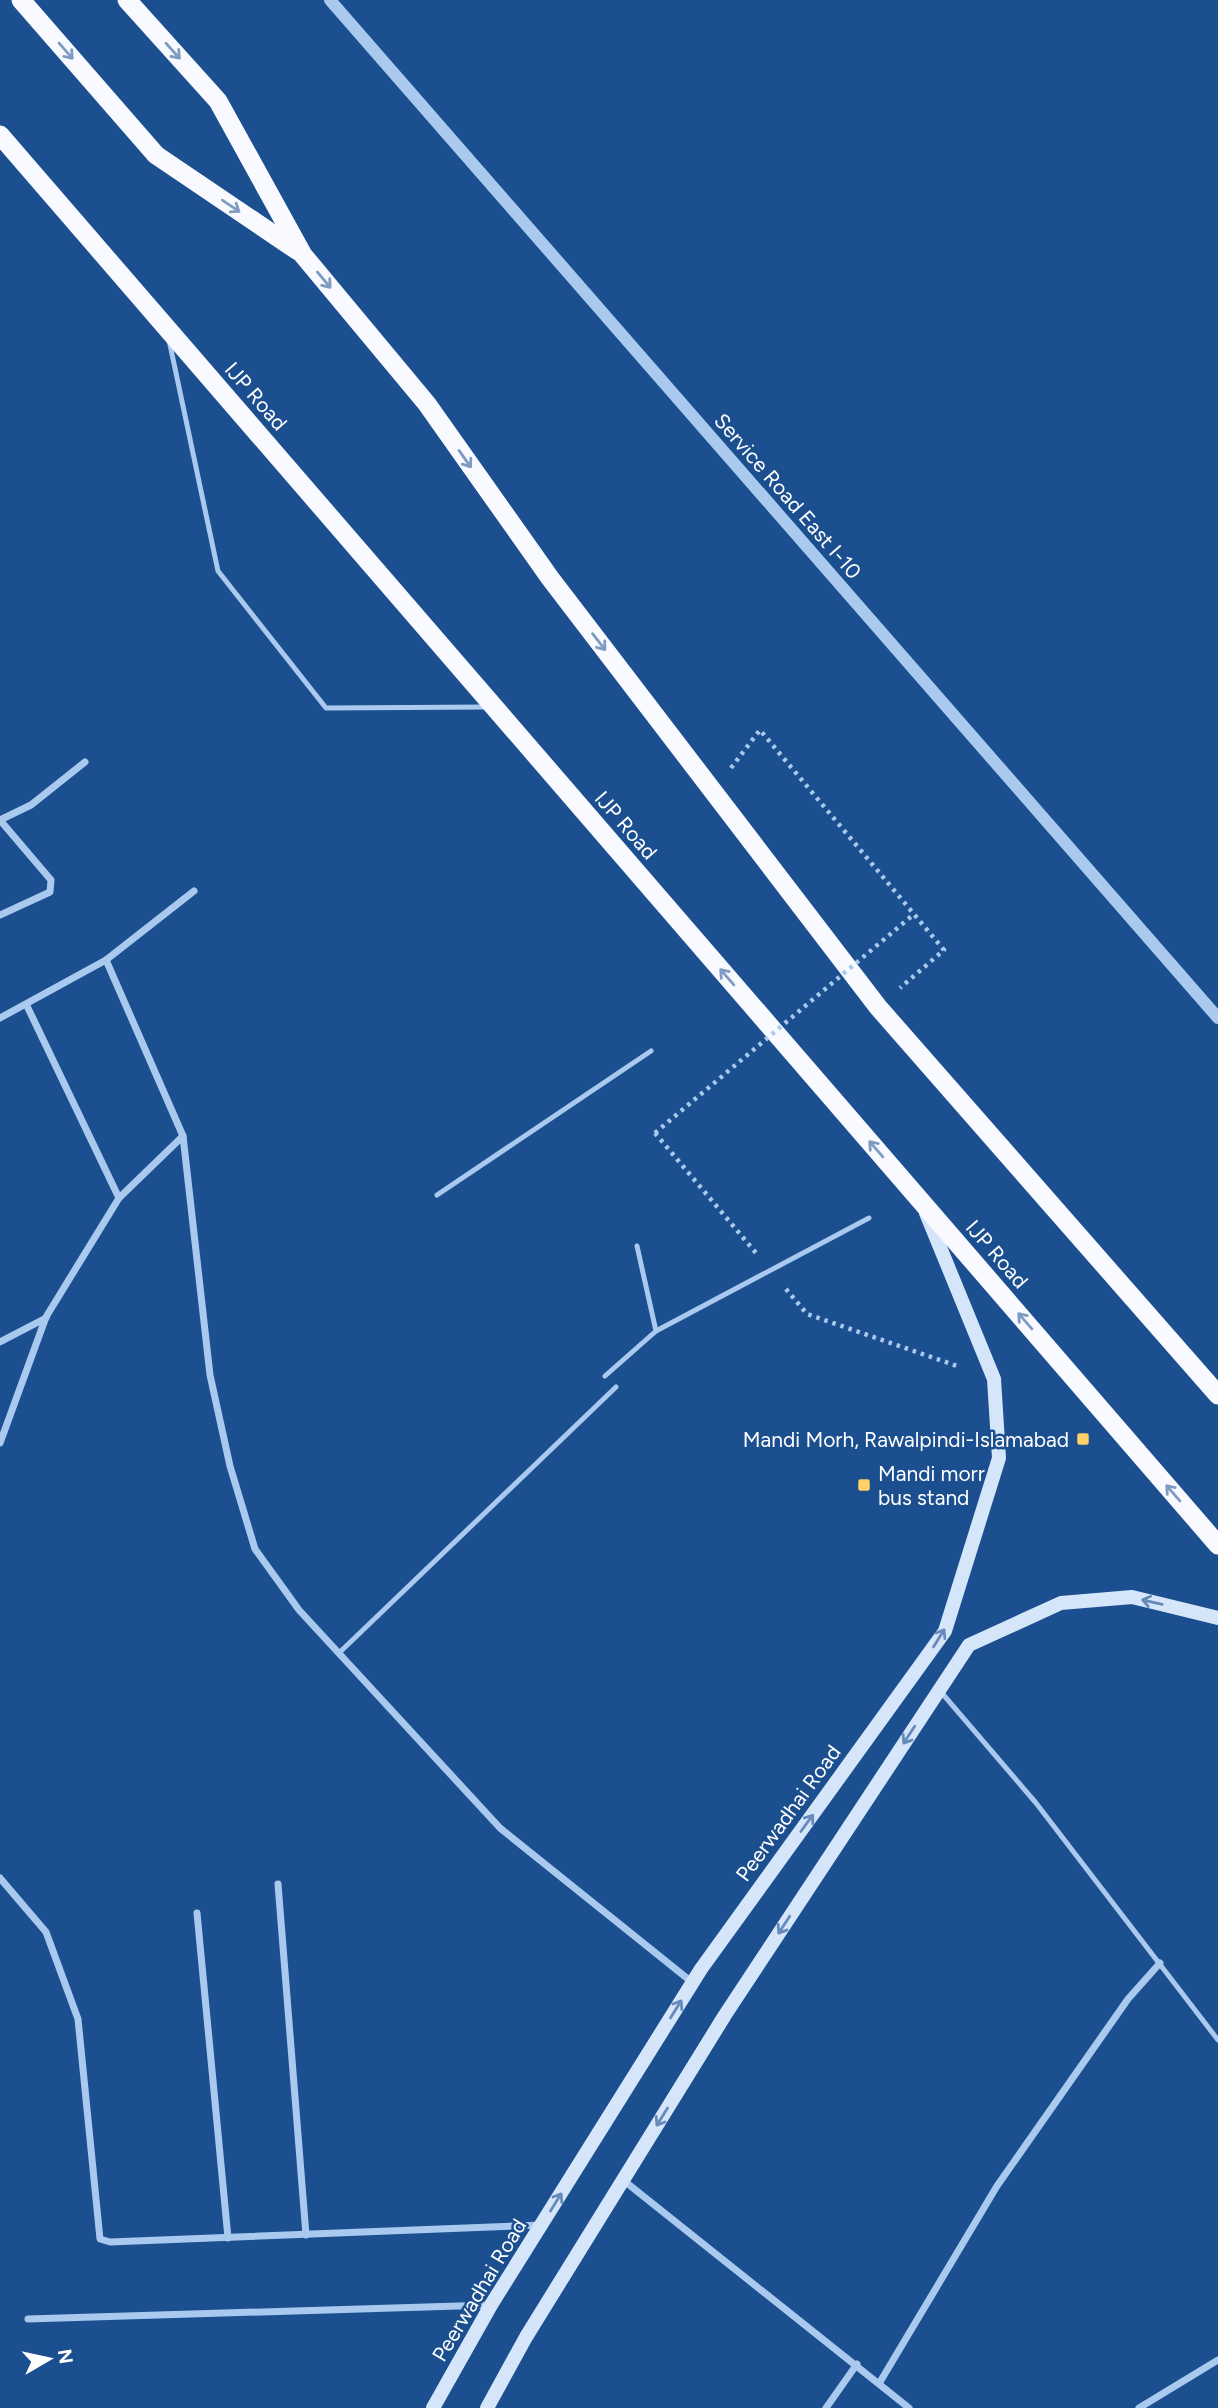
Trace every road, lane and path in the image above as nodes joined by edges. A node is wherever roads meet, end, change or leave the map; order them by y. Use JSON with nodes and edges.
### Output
{"nodes":[{"id":1,"x":21,"y":0,"type":"edge"},
{"id":2,"x":127,"y":0,"type":"edge"},
{"id":3,"x":330,"y":0,"type":"edge"},
{"id":4,"x":0,"y":135,"type":"edge"},
{"id":5,"x":303,"y":255,"type":"junction"},
{"id":6,"x":166,"y":327,"type":"junction"},
{"id":7,"x":494,"y":706,"type":"junction"},
{"id":8,"x":85,"y":762,"type":"dead end"},
{"id":9,"x":714,"y":791,"type":"junction"},
{"id":10,"x":194,"y":891,"type":"dead end"},
{"id":11,"x":914,"y":914,"type":"junction"},
{"id":12,"x":0,"y":915,"type":"edge"},
{"id":13,"x":106,"y":960,"type":"junction"},
{"id":14,"x":27,"y":1006,"type":"junction"},
{"id":15,"x":878,"y":1007,"type":"junction"},
{"id":16,"x":0,"y":1018,"type":"edge"},
{"id":17,"x":1218,"y":1018,"type":"edge"},
{"id":18,"x":651,"y":1051,"type":"dead end"},
{"id":19,"x":183,"y":1136,"type":"junction"},
{"id":20,"x":437,"y":1195,"type":"dead end"},
{"id":21,"x":119,"y":1198,"type":"junction"},
{"id":22,"x":921,"y":1201,"type":"junction"},
{"id":23,"x":869,"y":1218,"type":"dead end"},
{"id":24,"x":637,"y":1246,"type":"dead end"},
{"id":25,"x":763,"y":1261,"type":"dead end"},
{"id":26,"x":780,"y":1282,"type":"dead end"},
{"id":27,"x":46,"y":1317,"type":"junction"},
{"id":28,"x":656,"y":1331,"type":"junction"},
{"id":29,"x":0,"y":1342,"type":"edge"},
{"id":30,"x":605,"y":1376,"type":"dead end"},
{"id":31,"x":994,"y":1379,"type":"junction"},
{"id":32,"x":616,"y":1387,"type":"dead end"},
{"id":33,"x":1218,"y":1395,"type":"edge"},
{"id":34,"x":0,"y":1443,"type":"edge"},
{"id":35,"x":1218,"y":1545,"type":"edge"},
{"id":36,"x":1218,"y":1618,"type":"edge"},
{"id":37,"x":339,"y":1653,"type":"junction"},
{"id":38,"x":939,"y":1689,"type":"junction"},
{"id":39,"x":0,"y":1878,"type":"edge"},
{"id":40,"x":278,"y":1884,"type":"dead end"},
{"id":41,"x":197,"y":1913,"type":"dead end"},
{"id":42,"x":1160,"y":1963,"type":"junction"},
{"id":43,"x":693,"y":1983,"type":"junction"},
{"id":44,"x":1218,"y":2040,"type":"edge"},
{"id":45,"x":623,"y":2180,"type":"junction"},
{"id":46,"x":542,"y":2225,"type":"junction"},
{"id":47,"x":306,"y":2235,"type":"junction"},
{"id":48,"x":228,"y":2238,"type":"junction"},
{"id":49,"x":491,"y":2305,"type":"junction"},
{"id":50,"x":28,"y":2319,"type":"dead end"},
{"id":51,"x":1218,"y":2360,"type":"edge"},
{"id":52,"x":857,"y":2364,"type":"junction"},
{"id":53,"x":880,"y":2382,"type":"junction"},
{"id":54,"x":433,"y":2408,"type":"edge"},
{"id":55,"x":487,"y":2408,"type":"edge"},
{"id":56,"x":826,"y":2408,"type":"edge"},
{"id":57,"x":909,"y":2408,"type":"edge"},
{"id":58,"x":1139,"y":2408,"type":"edge"}],
"edges":[{"from":1,"to":5,"type":"highway","one_way":true},
{"from":2,"to":5,"type":"highway","one_way":true},
{"from":3,"to":17,"type":"street","name":"Service Road East I-10"},
{"from":4,"to":6,"type":"highway","name":"IJP Road"},
{"from":5,"to":9,"type":"highway","one_way":true},
{"from":6,"to":7,"type":"highway","name":"IJP Road"},
{"from":6,"to":7,"type":"lane"},
{"from":22,"to":7,"type":"highway","name":"IJP Road","one_way":true},
{"from":8,"to":12,"type":"street"},
{"from":9,"to":11,"type":"path"},
{"from":9,"to":15,"type":"highway"},
{"from":10,"to":13,"type":"street"},
{"from":11,"to":15,"type":"path"},
{"from":11,"to":25,"type":"path","bridge":true},
{"from":13,"to":14,"type":"street"},
{"from":13,"to":19,"type":"street"},
{"from":14,"to":16,"type":"street"},
{"from":14,"to":21,"type":"street"},
{"from":15,"to":33,"type":"highway"},
{"from":18,"to":20,"type":"lane"},
{"from":19,"to":21,"type":"street"},
{"from":19,"to":37,"type":"street"},
{"from":21,"to":27,"type":"street"},
{"from":22,"to":31,"type":"main road","name":"Peerwadhai Road"},
{"from":35,"to":22,"type":"highway","name":"IJP Road","one_way":true},
{"from":23,"to":28,"type":"lane"},
{"from":24,"to":28,"type":"lane"},
{"from":26,"to":31,"type":"path"},
{"from":27,"to":29,"type":"street"},
{"from":27,"to":34,"type":"street"},
{"from":28,"to":30,"type":"lane"},
{"from":43,"to":31,"type":"main road","name":"Peerwadhai Road","one_way":true},
{"from":32,"to":37,"type":"lane"},
{"from":36,"to":38,"type":"main road","one_way":true},
{"from":37,"to":43,"type":"street"},
{"from":38,"to":42,"type":"lane"},
{"from":38,"to":45,"type":"main road","one_way":true},
{"from":39,"to":48,"type":"street"},
{"from":40,"to":47,"type":"street"},
{"from":41,"to":48,"type":"street"},
{"from":42,"to":44,"type":"lane"},
{"from":42,"to":53,"type":"street"},
{"from":46,"to":43,"type":"main road","name":"Peerwadhai Road","one_way":true},
{"from":45,"to":52,"type":"street"},
{"from":45,"to":55,"type":"main road"},
{"from":46,"to":47,"type":"street"},
{"from":46,"to":49,"type":"main road","name":"Peerwadhai Road"},
{"from":47,"to":48,"type":"street"},
{"from":49,"to":50,"type":"street"},
{"from":49,"to":54,"type":"main road","name":"Peerwadhai Road"},
{"from":51,"to":58,"type":"street"},
{"from":52,"to":53,"type":"street"},
{"from":52,"to":56,"type":"street"},
{"from":53,"to":57,"type":"street"}]}
